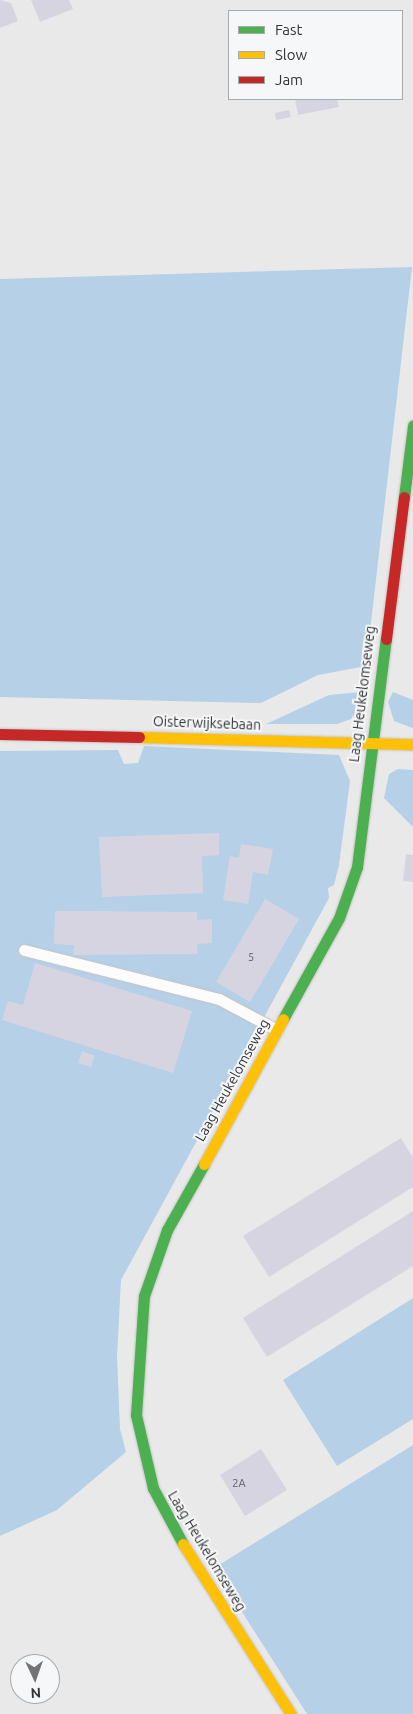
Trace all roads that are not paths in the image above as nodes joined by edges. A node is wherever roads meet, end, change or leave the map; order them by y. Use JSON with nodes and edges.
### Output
{"nodes":[{"id":1,"x":413,"y":426,"type":"edge"},
{"id":2,"x":0,"y":734,"type":"edge"},
{"id":3,"x":370,"y":744,"type":"junction"},
{"id":4,"x":413,"y":744,"type":"edge"},
{"id":5,"x":24,"y":950,"type":"dead end"},
{"id":6,"x":277,"y":1030,"type":"junction"},
{"id":7,"x":290,"y":1714,"type":"edge"}],
"edges":[{"from":1,"to":3,"type":"street","name":"Laag Heukelomseweg"},
{"from":2,"to":3,"type":"street","name":"Oisterwijksebaan"},
{"from":3,"to":4,"type":"street","name":"Oisterwijksebaan"},
{"from":3,"to":6,"type":"street","name":"Laag Heukelomseweg"},
{"from":5,"to":6,"type":"lane"},
{"from":6,"to":7,"type":"street","name":"Laag Heukelomseweg"}]}
